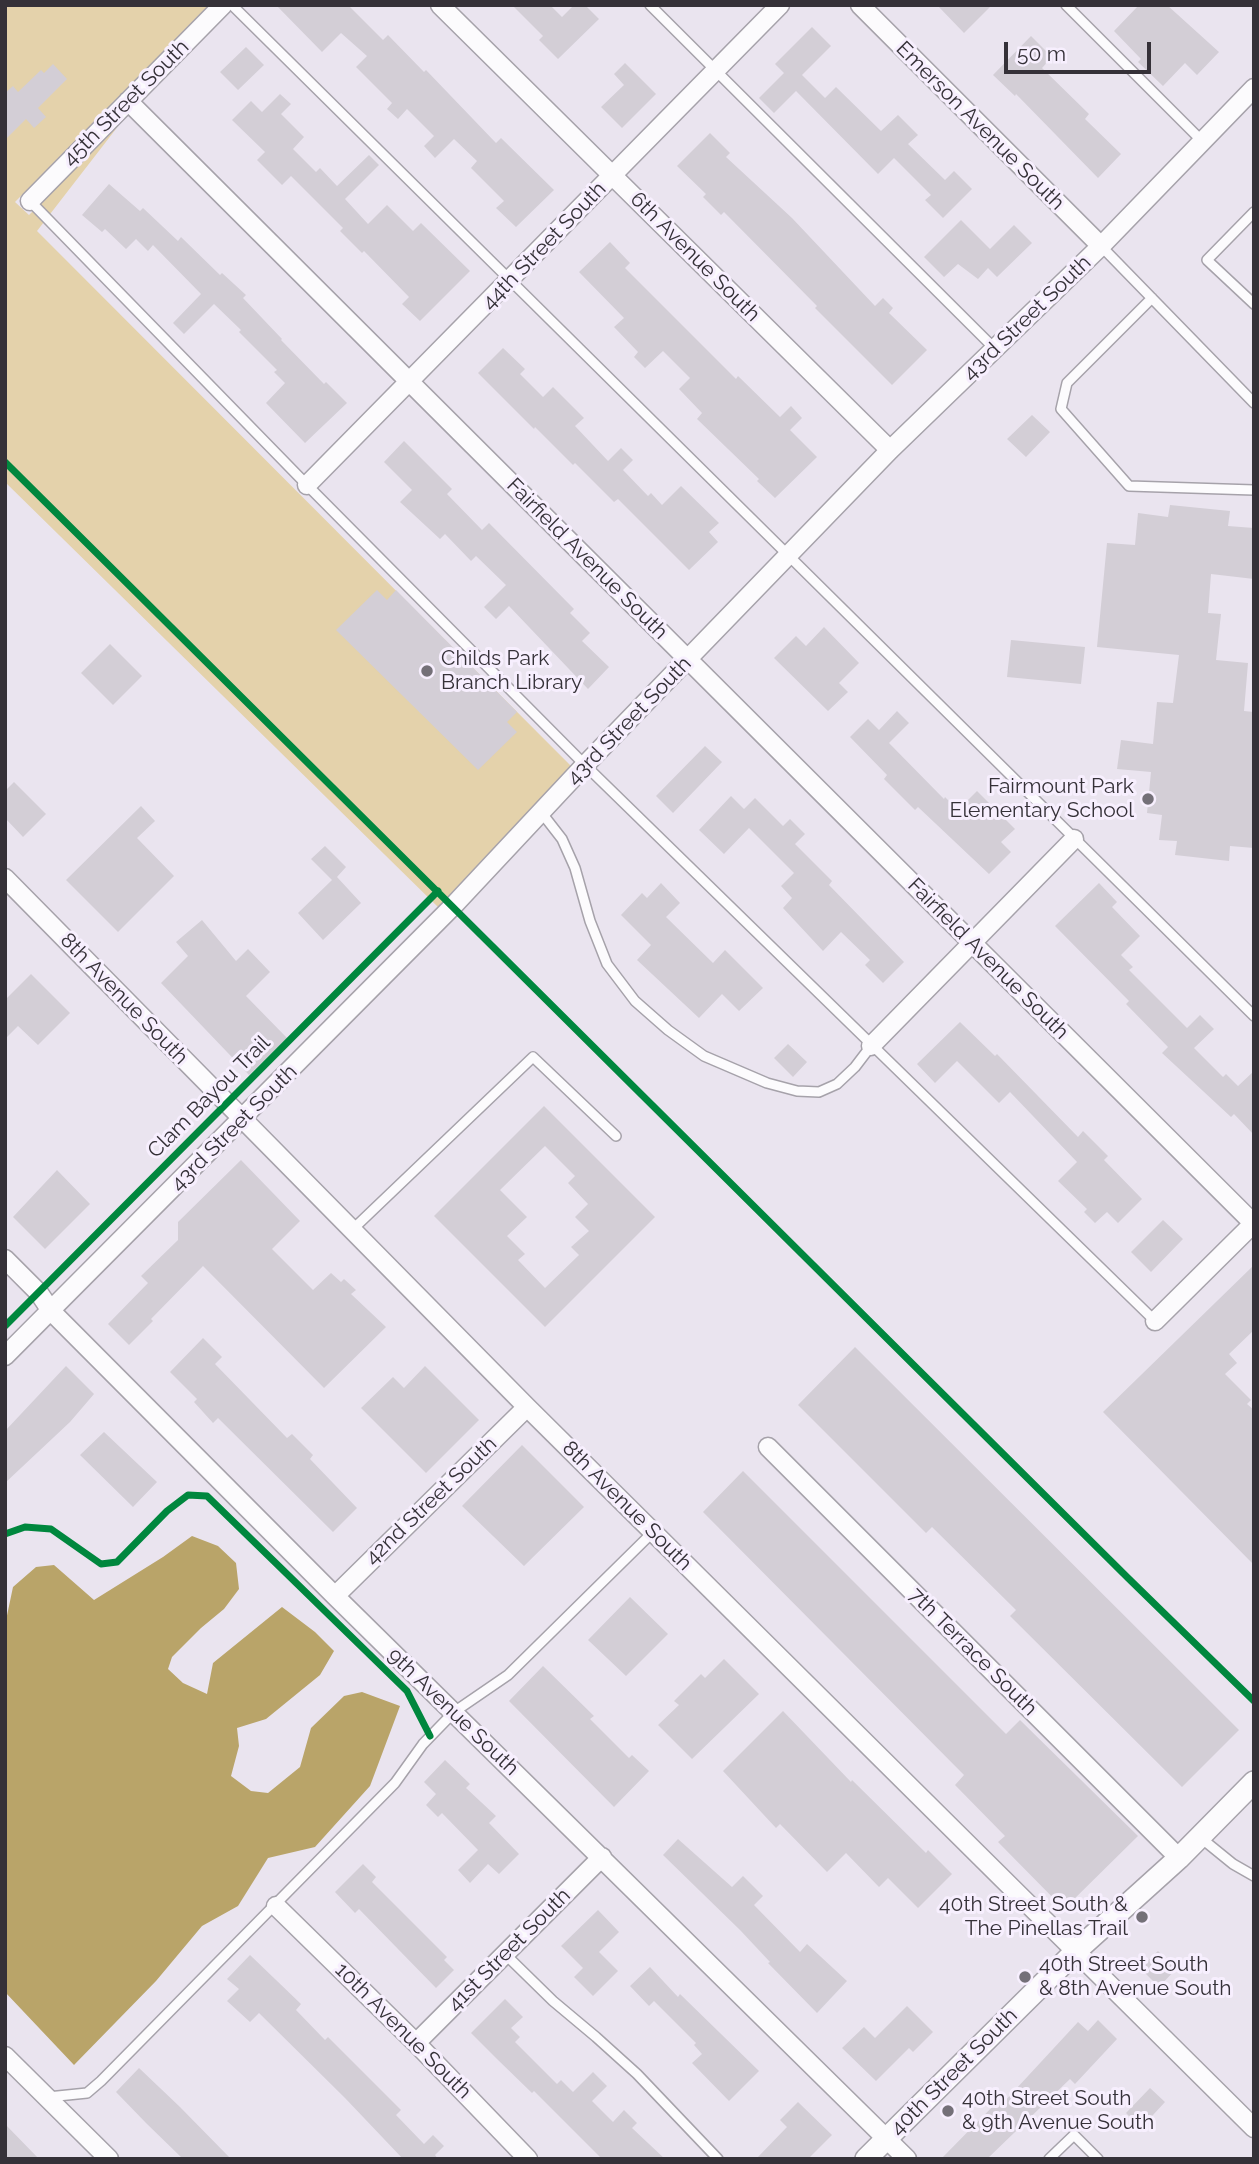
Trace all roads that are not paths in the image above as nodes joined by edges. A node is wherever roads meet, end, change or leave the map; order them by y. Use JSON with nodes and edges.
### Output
{"nodes":[{"id":1,"x":223,"y":5,"type":"edge"},
{"id":2,"x":232,"y":5,"type":"edge"},
{"id":3,"x":440,"y":5,"type":"edge"},
{"id":4,"x":650,"y":5,"type":"edge"},
{"id":5,"x":780,"y":5,"type":"edge"},
{"id":6,"x":860,"y":5,"type":"edge"},
{"id":7,"x":1066,"y":5,"type":"edge"},
{"id":8,"x":715,"y":71,"type":"junction"},
{"id":9,"x":1254,"y":89,"type":"edge"},
{"id":10,"x":128,"y":101,"type":"junction"},
{"id":11,"x":1202,"y":142,"type":"junction"},
{"id":12,"x":613,"y":176,"type":"junction"},
{"id":13,"x":30,"y":201,"type":"joint"},
{"id":14,"x":1254,"y":212,"type":"edge"},
{"id":15,"x":1101,"y":246,"type":"junction"},
{"id":16,"x":510,"y":280,"type":"junction"},
{"id":17,"x":1152,"y":298,"type":"junction"},
{"id":18,"x":1254,"y":304,"type":"edge"},
{"id":19,"x":995,"y":349,"type":"junction"},
{"id":20,"x":411,"y":383,"type":"junction"},
{"id":21,"x":1254,"y":402,"type":"edge"},
{"id":22,"x":890,"y":450,"type":"junction"},
{"id":23,"x":307,"y":485,"type":"junction"},
{"id":24,"x":1254,"y":490,"type":"edge"},
{"id":25,"x":789,"y":555,"type":"junction"},
{"id":26,"x":688,"y":660,"type":"junction"},
{"id":27,"x":585,"y":765,"type":"junction"},
{"id":28,"x":541,"y":812,"type":"junction"},
{"id":29,"x":1074,"y":839,"type":"junction"},
{"id":30,"x":5,"y":878,"type":"edge"},
{"id":31,"x":972,"y":943,"type":"junction"},
{"id":32,"x":1254,"y":1016,"type":"edge"},
{"id":33,"x":871,"y":1046,"type":"junction"},
{"id":34,"x":243,"y":1120,"type":"junction"},
{"id":35,"x":616,"y":1136,"type":"dead end"},
{"id":36,"x":1254,"y":1224,"type":"edge"},
{"id":37,"x":352,"y":1230,"type":"junction"},
{"id":38,"x":5,"y":1259,"type":"edge"},
{"id":39,"x":51,"y":1311,"type":"junction"},
{"id":40,"x":1155,"y":1321,"type":"joint"},
{"id":41,"x":5,"y":1356,"type":"edge"},
{"id":42,"x":527,"y":1407,"type":"junction"},
{"id":43,"x":768,"y":1447,"type":"dead end"},
{"id":44,"x":653,"y":1532,"type":"junction"},
{"id":45,"x":335,"y":1596,"type":"junction"},
{"id":46,"x":454,"y":1712,"type":"junction"},
{"id":47,"x":1254,"y":1782,"type":"edge"},
{"id":48,"x":1199,"y":1837,"type":"junction"},
{"id":49,"x":602,"y":1857,"type":"junction"},
{"id":50,"x":1179,"y":1858,"type":"junction"},
{"id":51,"x":1254,"y":1876,"type":"edge"},
{"id":52,"x":276,"y":1906,"type":"junction"},
{"id":53,"x":1076,"y":1951,"type":"junction"},
{"id":54,"x":505,"y":1954,"type":"junction"},
{"id":55,"x":416,"y":2043,"type":"junction"},
{"id":56,"x":5,"y":2056,"type":"edge"},
{"id":57,"x":47,"y":2097,"type":"junction"},
{"id":58,"x":1254,"y":2128,"type":"edge"},
{"id":59,"x":887,"y":2138,"type":"junction"},
{"id":60,"x":108,"y":2159,"type":"edge"},
{"id":61,"x":528,"y":2159,"type":"edge"},
{"id":62,"x":718,"y":2159,"type":"edge"},
{"id":63,"x":866,"y":2159,"type":"edge"},
{"id":64,"x":907,"y":2159,"type":"edge"},
{"id":65,"x":1049,"y":2159,"type":"edge"},
{"id":66,"x":1098,"y":2159,"type":"edge"}],
"edges":[{"from":1,"to":10,"type":"street","name":"45th Street South"},
{"from":2,"to":16,"type":"lane"},
{"from":3,"to":12,"type":"street","name":"6th Avenue South"},
{"from":4,"to":8,"type":"lane"},
{"from":5,"to":8,"type":"street","name":"44th Street South"},
{"from":6,"to":15,"type":"street","name":"Emerson Avenue South"},
{"from":7,"to":11,"type":"lane"},
{"from":8,"to":12,"type":"street","name":"44th Street South"},
{"from":8,"to":19,"type":"lane"},
{"from":9,"to":11,"type":"street","name":"43rd Street South"},
{"from":10,"to":13,"type":"street","name":"45th Street South"},
{"from":10,"to":20,"type":"street","name":"Fairfield Avenue South"},
{"from":11,"to":15,"type":"street","name":"43rd Street South"},
{"from":12,"to":16,"type":"street","name":"44th Street South"},
{"from":12,"to":22,"type":"street","name":"6th Avenue South"},
{"from":13,"to":23,"type":"lane"},
{"from":14,"to":18,"type":"lane"},
{"from":15,"to":17,"type":"lane"},
{"from":15,"to":19,"type":"street","name":"43rd Street South"},
{"from":16,"to":20,"type":"street","name":"44th Street South"},
{"from":16,"to":25,"type":"lane"},
{"from":17,"to":21,"type":"lane"},
{"from":17,"to":24,"type":"lane"},
{"from":19,"to":22,"type":"street","name":"43rd Street South"},
{"from":20,"to":23,"type":"street","name":"44th Street South"},
{"from":20,"to":26,"type":"street","name":"Fairfield Avenue South"},
{"from":22,"to":25,"type":"street","name":"43rd Street South"},
{"from":23,"to":27,"type":"lane"},
{"from":25,"to":26,"type":"street","name":"43rd Street South"},
{"from":25,"to":29,"type":"lane"},
{"from":26,"to":27,"type":"street","name":"43rd Street South"},
{"from":26,"to":31,"type":"street","name":"Fairfield Avenue South"},
{"from":27,"to":28,"type":"street","name":"43rd Street South"},
{"from":27,"to":33,"type":"lane"},
{"from":28,"to":33,"type":"lane"},
{"from":28,"to":34,"type":"street","name":"43rd Street South"},
{"from":29,"to":31,"type":"street"},
{"from":29,"to":32,"type":"lane"},
{"from":30,"to":34,"type":"street","name":"8th Avenue South"},
{"from":31,"to":33,"type":"street"},
{"from":31,"to":36,"type":"street","name":"Fairfield Avenue South"},
{"from":33,"to":40,"type":"lane"},
{"from":34,"to":37,"type":"street","name":"8th Avenue South"},
{"from":34,"to":39,"type":"street","name":"43rd Street South"},
{"from":35,"to":37,"type":"lane"},
{"from":36,"to":40,"type":"street"},
{"from":37,"to":42,"type":"street","name":"8th Avenue South"},
{"from":38,"to":39,"type":"street","name":"9th Avenue South"},
{"from":39,"to":41,"type":"street","name":"43rd Street South"},
{"from":39,"to":45,"type":"street","name":"9th Avenue South"},
{"from":42,"to":44,"type":"street","name":"8th Avenue South"},
{"from":42,"to":45,"type":"street","name":"42nd Street South"},
{"from":43,"to":50,"type":"street","name":"7th Terrace South"},
{"from":44,"to":46,"type":"lane"},
{"from":44,"to":53,"type":"street","name":"8th Avenue South"},
{"from":45,"to":46,"type":"street","name":"9th Avenue South"},
{"from":46,"to":49,"type":"street","name":"9th Avenue South"},
{"from":46,"to":52,"type":"lane"},
{"from":47,"to":48,"type":"street","name":"40th Street South"},
{"from":48,"to":50,"type":"street","name":"40th Street South"},
{"from":48,"to":51,"type":"lane"},
{"from":49,"to":54,"type":"street","name":"41st Street South"},
{"from":49,"to":59,"type":"street","name":"9th Avenue South"},
{"from":50,"to":53,"type":"street","name":"40th Street South"},
{"from":52,"to":55,"type":"street","name":"10th Avenue South"},
{"from":52,"to":57,"type":"lane"},
{"from":53,"to":58,"type":"street","name":"8th Avenue South"},
{"from":53,"to":59,"type":"street","name":"40th Street South"},
{"from":54,"to":55,"type":"street","name":"41st Street South"},
{"from":54,"to":62,"type":"lane"},
{"from":55,"to":61,"type":"street","name":"10th Avenue South"},
{"from":56,"to":57,"type":"street"},
{"from":57,"to":60,"type":"street"},
{"from":59,"to":63,"type":"street","name":"40th Street South"},
{"from":59,"to":64,"type":"street","name":"9th Avenue South"},
{"from":65,"to":66,"type":"lane"}]}
